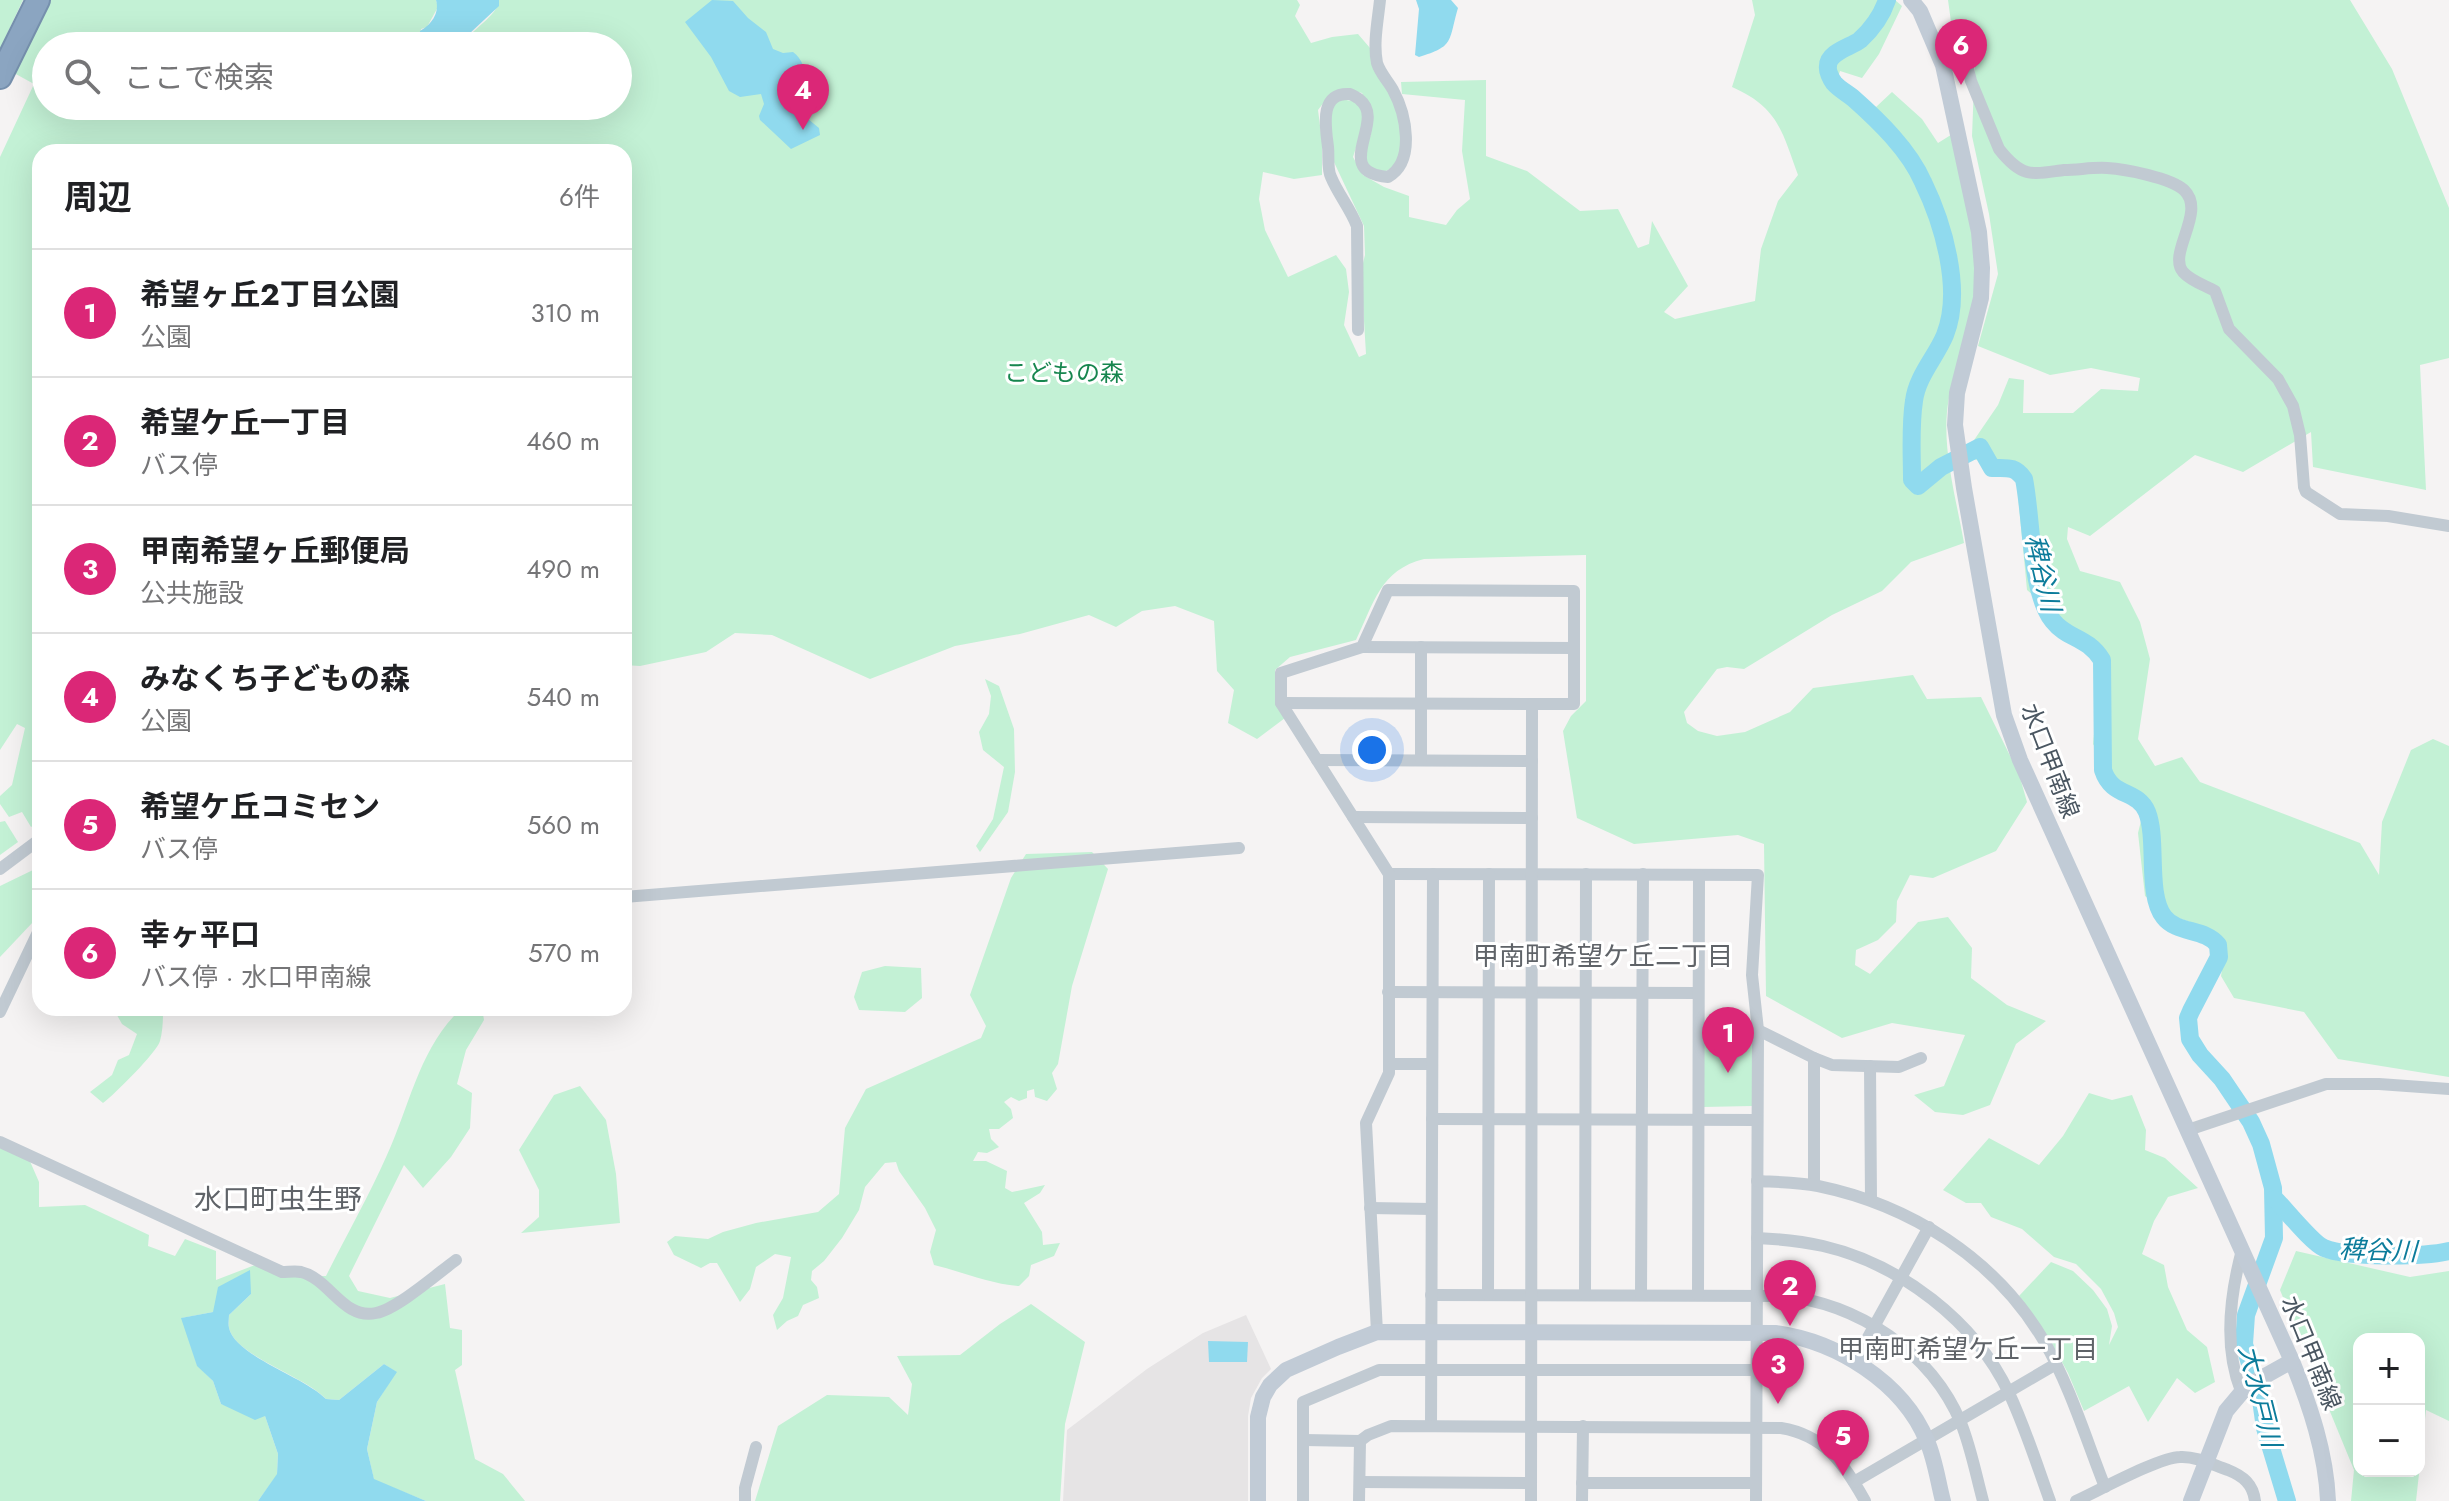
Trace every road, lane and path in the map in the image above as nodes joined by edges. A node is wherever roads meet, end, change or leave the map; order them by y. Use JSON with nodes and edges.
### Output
{"nodes":[{"id":1,"x":38,"y":0,"type":"edge"},
{"id":2,"x":1380,"y":0,"type":"edge"},
{"id":3,"x":1920,"y":4,"type":"edge"},
{"id":4,"x":1943,"y":65,"type":"junction"},
{"id":5,"x":0,"y":77,"type":"edge"},
{"id":6,"x":1358,"y":330,"type":"dead end"},
{"id":7,"x":2449,"y":526,"type":"edge"},
{"id":8,"x":1362,"y":647,"type":"junction"},
{"id":9,"x":1421,"y":647,"type":"junction"},
{"id":10,"x":1574,"y":648,"type":"junction"},
{"id":11,"x":1281,"y":703,"type":"junction"},
{"id":12,"x":1421,"y":703,"type":"junction"},
{"id":13,"x":1532,"y":704,"type":"junction"},
{"id":14,"x":1317,"y":760,"type":"junction"},
{"id":15,"x":1421,"y":760,"type":"junction"},
{"id":16,"x":1532,"y":761,"type":"junction"},
{"id":17,"x":1353,"y":817,"type":"junction"},
{"id":18,"x":1532,"y":818,"type":"junction"},
{"id":19,"x":32,"y":845,"type":"edge"},
{"id":20,"x":1239,"y":848,"type":"dead end"},
{"id":21,"x":0,"y":869,"type":"edge"},
{"id":22,"x":1389,"y":874,"type":"junction"},
{"id":23,"x":1433,"y":874,"type":"junction"},
{"id":24,"x":1489,"y":874,"type":"junction"},
{"id":25,"x":1532,"y":874,"type":"junction"},
{"id":26,"x":1586,"y":874,"type":"junction"},
{"id":27,"x":1643,"y":874,"type":"junction"},
{"id":28,"x":1699,"y":875,"type":"junction"},
{"id":29,"x":632,"y":896,"type":"edge"},
{"id":30,"x":32,"y":945,"type":"edge"},
{"id":31,"x":1388,"y":992,"type":"junction"},
{"id":32,"x":1432,"y":992,"type":"junction"},
{"id":33,"x":1489,"y":992,"type":"junction"},
{"id":34,"x":1532,"y":992,"type":"junction"},
{"id":35,"x":1585,"y":992,"type":"junction"},
{"id":36,"x":1642,"y":993,"type":"junction"},
{"id":37,"x":1698,"y":993,"type":"junction"},
{"id":38,"x":0,"y":1012,"type":"edge"},
{"id":39,"x":1758,"y":1030,"type":"junction"},
{"id":40,"x":1814,"y":1058,"type":"junction"},
{"id":41,"x":1921,"y":1058,"type":"dead end"},
{"id":42,"x":1389,"y":1064,"type":"junction"},
{"id":43,"x":1432,"y":1064,"type":"junction"},
{"id":44,"x":1870,"y":1066,"type":"junction"},
{"id":45,"x":2449,"y":1089,"type":"edge"},
{"id":46,"x":1432,"y":1119,"type":"junction"},
{"id":47,"x":1489,"y":1120,"type":"junction"},
{"id":48,"x":1531,"y":1120,"type":"junction"},
{"id":49,"x":1585,"y":1120,"type":"junction"},
{"id":50,"x":1641,"y":1120,"type":"junction"},
{"id":51,"x":1698,"y":1120,"type":"junction"},
{"id":52,"x":1757,"y":1120,"type":"junction"},
{"id":53,"x":2188,"y":1130,"type":"junction"},
{"id":54,"x":0,"y":1142,"type":"edge"},
{"id":55,"x":1757,"y":1181,"type":"junction"},
{"id":56,"x":1814,"y":1185,"type":"junction"},
{"id":57,"x":1871,"y":1200,"type":"junction"},
{"id":58,"x":1370,"y":1208,"type":"junction"},
{"id":59,"x":1431,"y":1209,"type":"junction"},
{"id":60,"x":1929,"y":1227,"type":"junction"},
{"id":61,"x":1757,"y":1238,"type":"junction"},
{"id":62,"x":2242,"y":1250,"type":"junction"},
{"id":63,"x":456,"y":1260,"type":"dead end"},
{"id":64,"x":1901,"y":1278,"type":"junction"},
{"id":65,"x":1431,"y":1295,"type":"junction"},
{"id":66,"x":1488,"y":1295,"type":"junction"},
{"id":67,"x":1531,"y":1295,"type":"junction"},
{"id":68,"x":1585,"y":1295,"type":"junction"},
{"id":69,"x":1641,"y":1295,"type":"junction"},
{"id":70,"x":1698,"y":1295,"type":"junction"},
{"id":71,"x":1757,"y":1295,"type":"junction"},
{"id":72,"x":1875,"y":1326,"type":"junction"},
{"id":73,"x":1377,"y":1332,"type":"junction"},
{"id":74,"x":1431,"y":1332,"type":"junction"},
{"id":75,"x":1531,"y":1332,"type":"junction"},
{"id":76,"x":1757,"y":1332,"type":"junction"},
{"id":77,"x":1855,"y":1361,"type":"junction"},
{"id":78,"x":2292,"y":1361,"type":"junction"},
{"id":79,"x":2056,"y":1364,"type":"junction"},
{"id":80,"x":1431,"y":1369,"type":"junction"},
{"id":81,"x":1531,"y":1370,"type":"junction"},
{"id":82,"x":1756,"y":1370,"type":"junction"},
{"id":83,"x":2244,"y":1388,"type":"junction"},
{"id":84,"x":2009,"y":1392,"type":"junction"},
{"id":85,"x":1960,"y":1421,"type":"junction"},
{"id":86,"x":1431,"y":1426,"type":"junction"},
{"id":87,"x":1531,"y":1426,"type":"junction"},
{"id":88,"x":1583,"y":1426,"type":"junction"},
{"id":89,"x":1756,"y":1426,"type":"junction"},
{"id":90,"x":1304,"y":1440,"type":"junction"},
{"id":91,"x":1927,"y":1440,"type":"junction"},
{"id":92,"x":1360,"y":1441,"type":"junction"},
{"id":93,"x":756,"y":1447,"type":"dead end"},
{"id":94,"x":2206,"y":1462,"type":"junction"},
{"id":95,"x":1360,"y":1482,"type":"junction"},
{"id":96,"x":1854,"y":1482,"type":"junction"},
{"id":97,"x":1531,"y":1483,"type":"junction"},
{"id":98,"x":1582,"y":1483,"type":"junction"},
{"id":99,"x":1756,"y":1483,"type":"junction"},
{"id":100,"x":2105,"y":1487,"type":"junction"},
{"id":101,"x":745,"y":1501,"type":"edge"},
{"id":102,"x":1258,"y":1501,"type":"edge"},
{"id":103,"x":1303,"y":1501,"type":"edge"},
{"id":104,"x":1359,"y":1501,"type":"edge"},
{"id":105,"x":1531,"y":1501,"type":"edge"},
{"id":106,"x":1582,"y":1501,"type":"edge"},
{"id":107,"x":1756,"y":1501,"type":"edge"},
{"id":108,"x":1865,"y":1501,"type":"edge"},
{"id":109,"x":1943,"y":1501,"type":"edge"},
{"id":110,"x":1983,"y":1501,"type":"edge"},
{"id":111,"x":2050,"y":1501,"type":"edge"},
{"id":112,"x":2076,"y":1501,"type":"edge"},
{"id":113,"x":2191,"y":1501,"type":"edge"},
{"id":114,"x":2255,"y":1501,"type":"edge"},
{"id":115,"x":2328,"y":1501,"type":"edge"}],
"edges":[{"from":1,"to":5,"type":"highway"},
{"from":2,"to":6,"type":"street"},
{"from":3,"to":4,"type":"main road","name":"水口甲南線"},
{"from":4,"to":7,"type":"street"},
{"from":4,"to":53,"type":"main road","name":"水口甲南線"},
{"from":8,"to":9,"type":"street"},
{"from":8,"to":10,"type":"street"},
{"from":8,"to":11,"type":"street"},
{"from":9,"to":10,"type":"street"},
{"from":9,"to":12,"type":"street"},
{"from":10,"to":13,"type":"street"},
{"from":11,"to":12,"type":"street"},
{"from":11,"to":14,"type":"street"},
{"from":12,"to":13,"type":"street"},
{"from":12,"to":15,"type":"street"},
{"from":13,"to":16,"type":"street"},
{"from":14,"to":15,"type":"street"},
{"from":14,"to":17,"type":"street"},
{"from":15,"to":16,"type":"street"},
{"from":16,"to":18,"type":"street"},
{"from":17,"to":18,"type":"street"},
{"from":17,"to":22,"type":"street"},
{"from":18,"to":25,"type":"street"},
{"from":19,"to":21,"type":"street"},
{"from":20,"to":29,"type":"street"},
{"from":22,"to":23,"type":"street"},
{"from":22,"to":31,"type":"street"},
{"from":23,"to":24,"type":"street"},
{"from":23,"to":32,"type":"street"},
{"from":24,"to":25,"type":"street"},
{"from":24,"to":33,"type":"street"},
{"from":25,"to":26,"type":"street"},
{"from":25,"to":34,"type":"street"},
{"from":26,"to":27,"type":"street"},
{"from":26,"to":35,"type":"street"},
{"from":27,"to":28,"type":"street"},
{"from":27,"to":36,"type":"street"},
{"from":28,"to":37,"type":"street"},
{"from":28,"to":39,"type":"street"},
{"from":30,"to":38,"type":"street"},
{"from":31,"to":32,"type":"street"},
{"from":31,"to":42,"type":"street"},
{"from":32,"to":33,"type":"street"},
{"from":32,"to":43,"type":"street"},
{"from":33,"to":34,"type":"street"},
{"from":33,"to":47,"type":"street"},
{"from":34,"to":35,"type":"street"},
{"from":34,"to":48,"type":"street"},
{"from":35,"to":36,"type":"street"},
{"from":35,"to":49,"type":"street"},
{"from":36,"to":37,"type":"street"},
{"from":36,"to":50,"type":"street"},
{"from":37,"to":51,"type":"street"},
{"from":39,"to":40,"type":"street"},
{"from":39,"to":52,"type":"street"},
{"from":40,"to":44,"type":"street"},
{"from":40,"to":56,"type":"street"},
{"from":41,"to":44,"type":"street"},
{"from":42,"to":43,"type":"street"},
{"from":42,"to":58,"type":"street"},
{"from":43,"to":46,"type":"street"},
{"from":44,"to":57,"type":"street"},
{"from":45,"to":53,"type":"street"},
{"from":46,"to":47,"type":"street"},
{"from":46,"to":59,"type":"street"},
{"from":47,"to":48,"type":"street"},
{"from":47,"to":66,"type":"street"},
{"from":48,"to":49,"type":"street"},
{"from":48,"to":67,"type":"street"},
{"from":49,"to":50,"type":"street"},
{"from":49,"to":68,"type":"street"},
{"from":50,"to":51,"type":"street"},
{"from":50,"to":69,"type":"street"},
{"from":51,"to":52,"type":"street"},
{"from":51,"to":70,"type":"street"},
{"from":52,"to":55,"type":"street"},
{"from":53,"to":62,"type":"main road","name":"水口甲南線"},
{"from":54,"to":63,"type":"street"},
{"from":55,"to":56,"type":"street"},
{"from":55,"to":61,"type":"street"},
{"from":56,"to":57,"type":"street"},
{"from":57,"to":60,"type":"street"},
{"from":58,"to":59,"type":"street"},
{"from":58,"to":73,"type":"street"},
{"from":59,"to":65,"type":"street"},
{"from":60,"to":64,"type":"street"},
{"from":60,"to":79,"type":"street"},
{"from":61,"to":64,"type":"street"},
{"from":61,"to":71,"type":"street"},
{"from":62,"to":78,"type":"main road","name":"水口甲南線"},
{"from":62,"to":83,"type":"street"},
{"from":64,"to":72,"type":"street"},
{"from":64,"to":84,"type":"street"},
{"from":65,"to":66,"type":"street"},
{"from":65,"to":74,"type":"street"},
{"from":66,"to":67,"type":"street"},
{"from":67,"to":68,"type":"street"},
{"from":67,"to":75,"type":"street"},
{"from":68,"to":69,"type":"street"},
{"from":69,"to":70,"type":"street"},
{"from":70,"to":71,"type":"street"},
{"from":71,"to":72,"type":"street"},
{"from":71,"to":76,"type":"street"},
{"from":72,"to":77,"type":"street"},
{"from":72,"to":85,"type":"street"},
{"from":73,"to":74,"type":"main road"},
{"from":73,"to":102,"type":"main road"},
{"from":74,"to":75,"type":"main road"},
{"from":74,"to":80,"type":"street"},
{"from":75,"to":76,"type":"main road"},
{"from":75,"to":81,"type":"street"},
{"from":76,"to":77,"type":"main road"},
{"from":76,"to":82,"type":"street"},
{"from":77,"to":91,"type":"main road"},
{"from":78,"to":83,"type":"main road"},
{"from":78,"to":115,"type":"main road","name":"水口甲南線"},
{"from":79,"to":84,"type":"street"},
{"from":79,"to":100,"type":"street"},
{"from":80,"to":81,"type":"street"},
{"from":80,"to":86,"type":"street"},
{"from":80,"to":90,"type":"street"},
{"from":81,"to":82,"type":"street"},
{"from":81,"to":87,"type":"street"},
{"from":82,"to":89,"type":"street"},
{"from":83,"to":94,"type":"main road"},
{"from":84,"to":85,"type":"street"},
{"from":84,"to":111,"type":"street"},
{"from":85,"to":91,"type":"street"},
{"from":85,"to":110,"type":"street"},
{"from":86,"to":87,"type":"street"},
{"from":86,"to":92,"type":"street"},
{"from":87,"to":88,"type":"street"},
{"from":87,"to":97,"type":"street"},
{"from":88,"to":89,"type":"street"},
{"from":88,"to":98,"type":"street"},
{"from":89,"to":96,"type":"street"},
{"from":89,"to":99,"type":"street"},
{"from":90,"to":92,"type":"street"},
{"from":90,"to":103,"type":"street"},
{"from":91,"to":96,"type":"street"},
{"from":91,"to":109,"type":"main road"},
{"from":92,"to":95,"type":"street"},
{"from":93,"to":101,"type":"street"},
{"from":94,"to":100,"type":"street"},
{"from":94,"to":113,"type":"main road"},
{"from":94,"to":114,"type":"street"},
{"from":95,"to":97,"type":"street"},
{"from":95,"to":104,"type":"street"},
{"from":96,"to":108,"type":"street"},
{"from":97,"to":105,"type":"street"},
{"from":98,"to":99,"type":"street"},
{"from":98,"to":106,"type":"street"},
{"from":99,"to":107,"type":"street"},
{"from":100,"to":112,"type":"street"}]}
